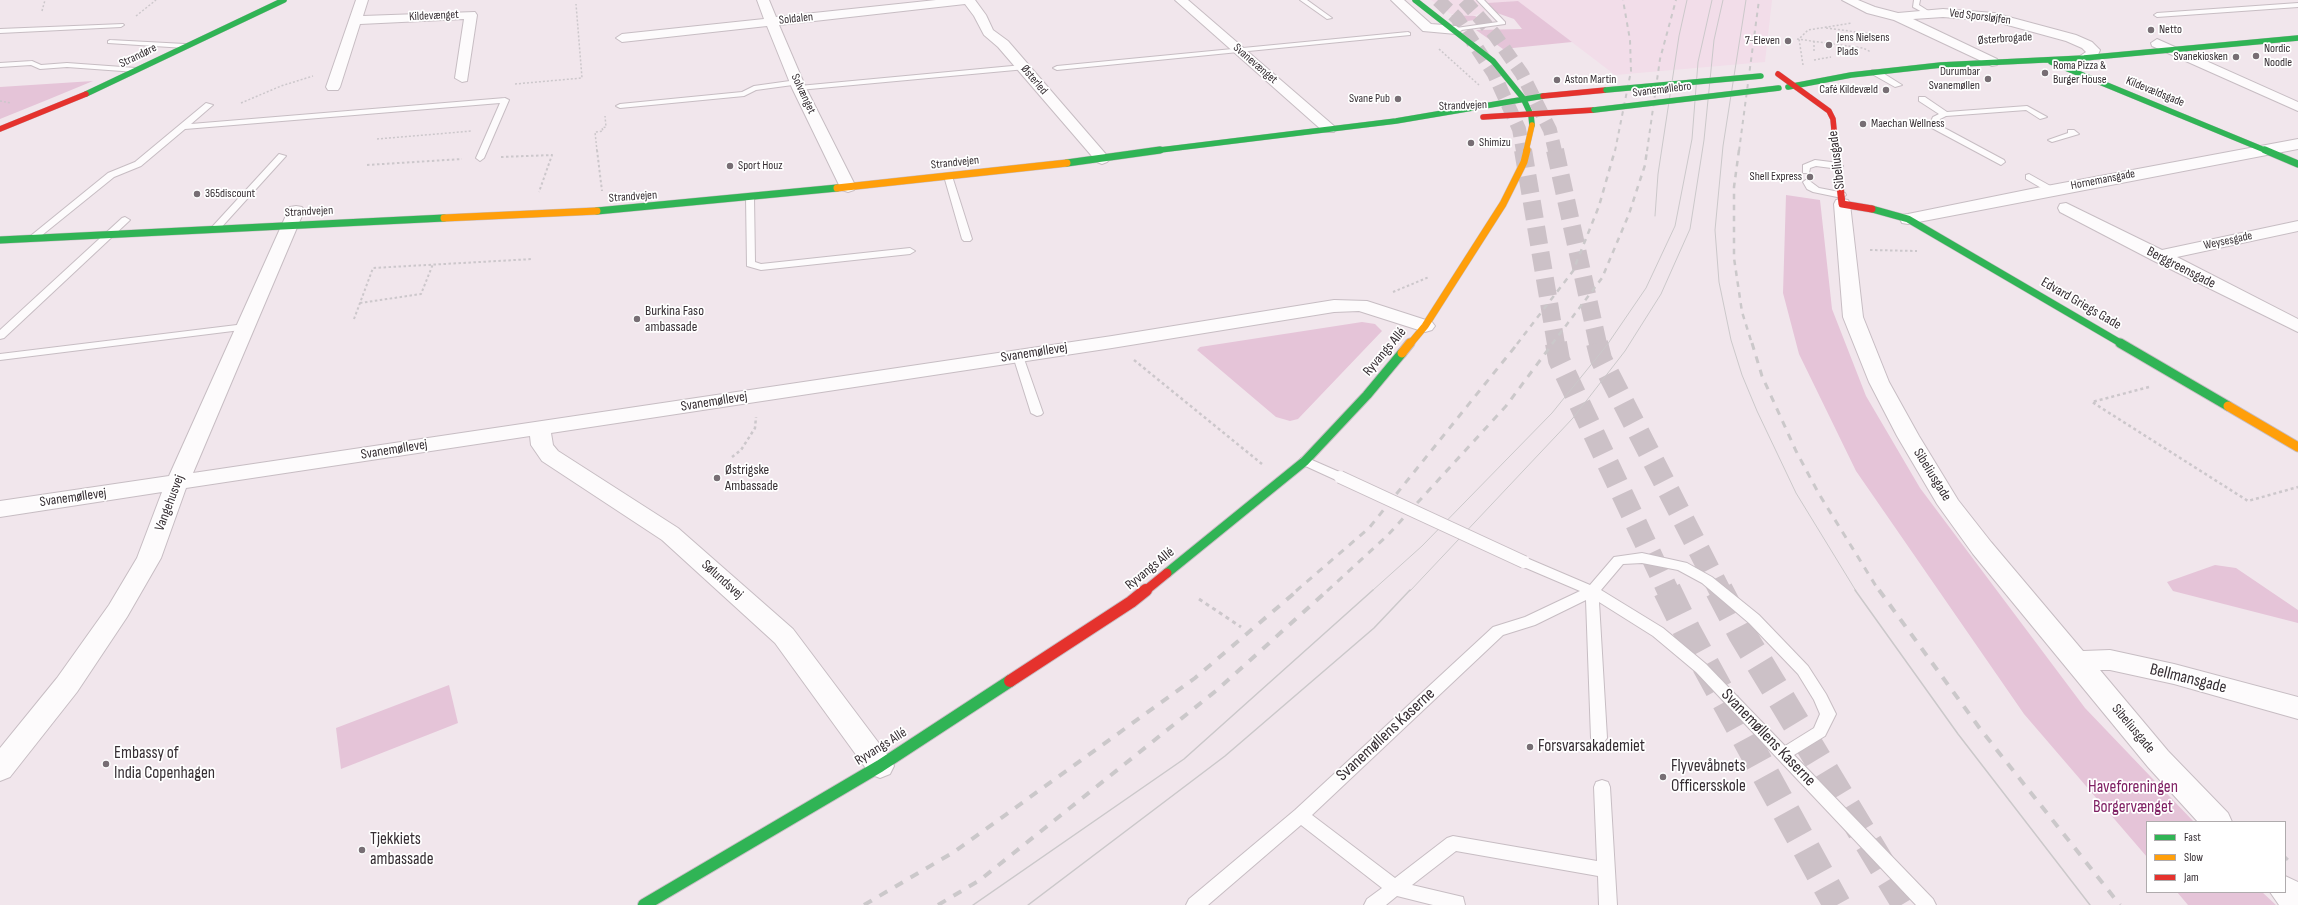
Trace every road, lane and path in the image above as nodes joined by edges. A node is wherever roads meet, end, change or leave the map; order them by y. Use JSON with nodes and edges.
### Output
{"nodes":[{"id":1,"x":156,"y":0,"type":"edge"},
{"id":2,"x":284,"y":0,"type":"edge"},
{"id":3,"x":362,"y":0,"type":"edge"},
{"id":4,"x":762,"y":0,"type":"edge"},
{"id":5,"x":968,"y":0,"type":"edge"},
{"id":6,"x":1182,"y":0,"type":"edge"},
{"id":7,"x":1304,"y":0,"type":"edge"},
{"id":8,"x":1397,"y":0,"type":"edge"},
{"id":9,"x":1415,"y":0,"type":"edge"},
{"id":10,"x":1480,"y":0,"type":"edge"},
{"id":11,"x":1848,"y":0,"type":"edge"},
{"id":12,"x":1917,"y":0,"type":"edge"},
{"id":13,"x":576,"y":4,"type":"dead end"},
{"id":14,"x":2298,"y":5,"type":"edge"},
{"id":15,"x":1881,"y":13,"type":"junction"},
{"id":16,"x":1928,"y":13,"type":"junction"},
{"id":17,"x":2157,"y":14,"type":"dead end"},
{"id":18,"x":1898,"y":17,"type":"junction"},
{"id":19,"x":1329,"y":18,"type":"dead end"},
{"id":20,"x":356,"y":20,"type":"junction"},
{"id":21,"x":771,"y":22,"type":"junction"},
{"id":22,"x":121,"y":25,"type":"joint"},
{"id":23,"x":1822,"y":27,"type":"junction"},
{"id":24,"x":1426,"y":28,"type":"junction"},
{"id":25,"x":1456,"y":30,"type":"junction"},
{"id":26,"x":0,"y":31,"type":"edge"},
{"id":27,"x":1408,"y":34,"type":"dead end"},
{"id":28,"x":1892,"y":37,"type":"dead end"},
{"id":29,"x":622,"y":38,"type":"dead end"},
{"id":30,"x":2298,"y":38,"type":"edge"},
{"id":31,"x":1798,"y":39,"type":"junction"},
{"id":32,"x":1814,"y":41,"type":"junction"},
{"id":33,"x":110,"y":42,"type":"dead end"},
{"id":34,"x":2236,"y":42,"type":"junction"},
{"id":35,"x":2157,"y":43,"type":"junction"},
{"id":36,"x":2103,"y":44,"type":"dead end"},
{"id":37,"x":2134,"y":44,"type":"dead end"},
{"id":38,"x":185,"y":46,"type":"junction"},
{"id":39,"x":2064,"y":46,"type":"dead end"},
{"id":40,"x":1239,"y":50,"type":"junction"},
{"id":41,"x":2173,"y":50,"type":"junction"},
{"id":42,"x":2086,"y":51,"type":"junction"},
{"id":43,"x":1814,"y":52,"type":"dead end"},
{"id":44,"x":2012,"y":52,"type":"dead end"},
{"id":45,"x":1872,"y":53,"type":"dead end"},
{"id":46,"x":1974,"y":53,"type":"junction"},
{"id":47,"x":1993,"y":57,"type":"junction"},
{"id":48,"x":2048,"y":60,"type":"junction"},
{"id":49,"x":1875,"y":62,"type":"dead end"},
{"id":50,"x":0,"y":65,"type":"edge"},
{"id":51,"x":340,"y":67,"type":"junction"},
{"id":52,"x":1023,"y":67,"type":"junction"},
{"id":53,"x":1057,"y":68,"type":"dead end"},
{"id":54,"x":136,"y":70,"type":"junction"},
{"id":55,"x":1804,"y":71,"type":"joint"},
{"id":56,"x":1875,"y":72,"type":"junction"},
{"id":57,"x":1778,"y":74,"type":"junction"},
{"id":58,"x":462,"y":78,"type":"dead end"},
{"id":59,"x":508,"y":85,"type":"dead end"},
{"id":60,"x":798,"y":85,"type":"junction"},
{"id":61,"x":1796,"y":86,"type":"junction"},
{"id":62,"x":1898,"y":86,"type":"dead end"},
{"id":63,"x":333,"y":87,"type":"dead end"},
{"id":64,"x":1523,"y":98,"type":"junction"},
{"id":65,"x":1922,"y":99,"type":"dead end"},
{"id":66,"x":210,"y":105,"type":"dead end"},
{"id":67,"x":620,"y":106,"type":"joint"},
{"id":68,"x":2298,"y":107,"type":"edge"},
{"id":69,"x":1471,"y":108,"type":"junction"},
{"id":70,"x":1945,"y":114,"type":"junction"},
{"id":71,"x":1531,"y":115,"type":"junction"},
{"id":72,"x":2043,"y":117,"type":"dead end"},
{"id":73,"x":1396,"y":121,"type":"junction"},
{"id":74,"x":207,"y":125,"type":"junction"},
{"id":75,"x":184,"y":127,"type":"junction"},
{"id":76,"x":0,"y":129,"type":"edge"},
{"id":77,"x":492,"y":129,"type":"junction"},
{"id":78,"x":1329,"y":129,"type":"junction"},
{"id":79,"x":2071,"y":132,"type":"dead end"},
{"id":80,"x":1264,"y":136,"type":"junction"},
{"id":81,"x":377,"y":139,"type":"dead end"},
{"id":82,"x":2052,"y":140,"type":"dead end"},
{"id":83,"x":2298,"y":144,"type":"edge"},
{"id":84,"x":2264,"y":150,"type":"junction"},
{"id":85,"x":1093,"y":152,"type":"junction"},
{"id":86,"x":282,"y":156,"type":"dead end"},
{"id":87,"x":480,"y":158,"type":"junction"},
{"id":88,"x":2001,"y":162,"type":"dead end"},
{"id":89,"x":2298,"y":164,"type":"edge"},
{"id":90,"x":368,"y":165,"type":"dead end"},
{"id":91,"x":1839,"y":166,"type":"junction"},
{"id":92,"x":1806,"y":170,"type":"dead end"},
{"id":93,"x":948,"y":176,"type":"junction"},
{"id":94,"x":844,"y":178,"type":"junction"},
{"id":95,"x":2029,"y":178,"type":"dead end"},
{"id":96,"x":1807,"y":182,"type":"dead end"},
{"id":97,"x":2051,"y":190,"type":"junction"},
{"id":98,"x":539,"y":194,"type":"dead end"},
{"id":99,"x":603,"y":197,"type":"dead end"},
{"id":100,"x":750,"y":197,"type":"junction"},
{"id":101,"x":1842,"y":199,"type":"junction"},
{"id":102,"x":2066,"y":208,"type":"dead end"},
{"id":103,"x":243,"y":214,"type":"dead end"},
{"id":104,"x":228,"y":215,"type":"junction"},
{"id":105,"x":294,"y":215,"type":"junction"},
{"id":106,"x":212,"y":216,"type":"dead end"},
{"id":107,"x":1908,"y":219,"type":"junction"},
{"id":108,"x":129,"y":220,"type":"joint"},
{"id":109,"x":110,"y":221,"type":"dead end"},
{"id":110,"x":52,"y":223,"type":"junction"},
{"id":111,"x":66,"y":223,"type":"dead end"},
{"id":112,"x":37,"y":224,"type":"dead end"},
{"id":113,"x":2298,"y":226,"type":"edge"},
{"id":114,"x":215,"y":229,"type":"junction"},
{"id":115,"x":110,"y":234,"type":"junction"},
{"id":116,"x":33,"y":238,"type":"junction"},
{"id":117,"x":967,"y":239,"type":"dead end"},
{"id":118,"x":0,"y":240,"type":"edge"},
{"id":119,"x":1845,"y":249,"type":"junction"},
{"id":120,"x":910,"y":251,"type":"dead end"},
{"id":121,"x":1963,"y":252,"type":"junction"},
{"id":122,"x":2158,"y":256,"type":"junction"},
{"id":123,"x":533,"y":258,"type":"dead end"},
{"id":124,"x":1468,"y":259,"type":"junction"},
{"id":125,"x":433,"y":264,"type":"junction"},
{"id":126,"x":360,"y":303,"type":"junction"},
{"id":127,"x":1360,"y":305,"type":"junction"},
{"id":128,"x":354,"y":319,"type":"dead end"},
{"id":129,"x":1426,"y":326,"type":"junction"},
{"id":130,"x":2298,"y":326,"type":"edge"},
{"id":131,"x":245,"y":327,"type":"junction"},
{"id":132,"x":0,"y":336,"type":"edge"},
{"id":133,"x":1112,"y":342,"type":"junction"},
{"id":134,"x":1018,"y":356,"type":"junction"},
{"id":135,"x":0,"y":357,"type":"edge"},
{"id":136,"x":2181,"y":379,"type":"junction"},
{"id":137,"x":760,"y":395,"type":"junction"},
{"id":138,"x":1037,"y":413,"type":"dead end"},
{"id":139,"x":540,"y":428,"type":"junction"},
{"id":140,"x":2298,"y":447,"type":"edge"},
{"id":141,"x":732,"y":456,"type":"dead end"},
{"id":142,"x":1305,"y":461,"type":"junction"},
{"id":143,"x":1283,"y":481,"type":"junction"},
{"id":144,"x":177,"y":483,"type":"junction"},
{"id":145,"x":2298,"y":486,"type":"edge"},
{"id":146,"x":0,"y":509,"type":"edge"},
{"id":147,"x":1592,"y":591,"type":"junction"},
{"id":148,"x":1199,"y":600,"type":"dead end"},
{"id":149,"x":1241,"y":627,"type":"dead end"},
{"id":150,"x":2077,"y":661,"type":"junction"},
{"id":151,"x":2298,"y":708,"type":"edge"},
{"id":152,"x":1599,"y":738,"type":"dead end"},
{"id":153,"x":1784,"y":754,"type":"junction"},
{"id":154,"x":880,"y":766,"type":"junction"},
{"id":155,"x":0,"y":769,"type":"edge"},
{"id":156,"x":1602,"y":786,"type":"dead end"},
{"id":157,"x":1301,"y":815,"type":"junction"},
{"id":158,"x":2216,"y":821,"type":"edge"},
{"id":159,"x":1606,"y":870,"type":"junction"},
{"id":160,"x":1395,"y":888,"type":"junction"},
{"id":161,"x":2286,"y":891,"type":"edge"},
{"id":162,"x":2298,"y":902,"type":"edge"},
{"id":163,"x":644,"y":905,"type":"edge"},
{"id":164,"x":1195,"y":905,"type":"edge"},
{"id":165,"x":1373,"y":905,"type":"edge"},
{"id":166,"x":1456,"y":905,"type":"edge"},
{"id":167,"x":1608,"y":905,"type":"edge"},
{"id":168,"x":1927,"y":905,"type":"edge"}],
"edges":[{"from":1,"to":22,"type":"path"},
{"from":2,"to":38,"type":"street","name":"Strandøre"},
{"from":3,"to":20,"type":"street"},
{"from":4,"to":21,"type":"street","name":"Solvænget"},
{"from":5,"to":21,"type":"street","name":"Soldalen"},
{"from":5,"to":52,"type":"street","name":"Østerled"},
{"from":6,"to":40,"type":"street","name":"Svanevænget"},
{"from":7,"to":19,"type":"lane"},
{"from":8,"to":24,"type":"street"},
{"from":9,"to":25,"type":"street"},
{"from":10,"to":25,"type":"lane"},
{"from":11,"to":15,"type":"street","name":"Ved Sporsløjfen"},
{"from":12,"to":16,"type":"lane"},
{"from":13,"to":59,"type":"path"},
{"from":14,"to":17,"type":"lane"},
{"from":15,"to":18,"type":"street","name":"Ved Sporsløjfen"},
{"from":15,"to":23,"type":"path"},
{"from":16,"to":18,"type":"street","name":"Ved Sporsløjfen"},
{"from":16,"to":42,"type":"street","name":"Ved Sporsløjfen"},
{"from":18,"to":46,"type":"street","name":"Ved Sporsløjfen"},
{"from":20,"to":51,"type":"street"},
{"from":20,"to":58,"type":"street","name":"Kildevænget"},
{"from":21,"to":29,"type":"street","name":"Soldalen"},
{"from":21,"to":60,"type":"street","name":"Solvænget"},
{"from":22,"to":26,"type":"lane"},
{"from":23,"to":28,"type":"path"},
{"from":23,"to":31,"type":"path"},
{"from":24,"to":25,"type":"street"},
{"from":24,"to":69,"type":"path"},
{"from":25,"to":64,"type":"street"},
{"from":27,"to":40,"type":"lane"},
{"from":30,"to":34,"type":"street","name":"Østerbrogade"},
{"from":31,"to":32,"type":"path"},
{"from":31,"to":55,"type":"path"},
{"from":32,"to":43,"type":"path"},
{"from":32,"to":45,"type":"path"},
{"from":33,"to":38,"type":"lane"},
{"from":34,"to":35,"type":"street","name":"Østerbrogade"},
{"from":34,"to":41,"type":"street","name":"Østerbrogade"},
{"from":35,"to":37,"type":"street","name":"Østerbrogade"},
{"from":35,"to":41,"type":"street"},
{"from":36,"to":42,"type":"street","name":"Østerbrogade"},
{"from":38,"to":54,"type":"street","name":"Strandøre"},
{"from":39,"to":42,"type":"street","name":"Østerbrogade"},
{"from":40,"to":53,"type":"lane"},
{"from":40,"to":78,"type":"street","name":"Svanevænget"},
{"from":41,"to":42,"type":"street","name":"Østerbrogade"},
{"from":41,"to":68,"type":"street"},
{"from":42,"to":48,"type":"street","name":"Østerbrogade"},
{"from":44,"to":48,"type":"street","name":"Kildevældsgade"},
{"from":46,"to":47,"type":"street","name":"Ved Sporsløjfen"},
{"from":46,"to":49,"type":"street","name":"Østerbrogade"},
{"from":47,"to":48,"type":"street","name":"Østerbrogade"},
{"from":47,"to":56,"type":"street","name":"Østerbrogade"},
{"from":48,"to":84,"type":"street","name":"Kildevældsgade"},
{"from":50,"to":54,"type":"lane"},
{"from":51,"to":63,"type":"street"},
{"from":51,"to":74,"type":"path"},
{"from":52,"to":60,"type":"lane"},
{"from":52,"to":85,"type":"street","name":"Østerled"},
{"from":54,"to":76,"type":"street","name":"Strandøre"},
{"from":55,"to":57,"type":"street"},
{"from":56,"to":61,"type":"street","name":"Østerbrogade"},
{"from":56,"to":62,"type":"lane"},
{"from":57,"to":61,"type":"street","name":"Sibeliusgade"},
{"from":57,"to":64,"type":"street","name":"Svanemøllebro","bridge":true},
{"from":60,"to":67,"type":"lane"},
{"from":60,"to":94,"type":"street","name":"Solvænget"},
{"from":61,"to":71,"type":"street","name":"Svanemøllebro","bridge":true},
{"from":61,"to":91,"type":"street","name":"Sibeliusgade"},
{"from":64,"to":69,"type":"street","name":"Strandvejen"},
{"from":64,"to":71,"type":"street"},
{"from":65,"to":70,"type":"lane"},
{"from":66,"to":75,"type":"lane"},
{"from":67,"to":99,"type":"path"},
{"from":69,"to":73,"type":"street","name":"Strandvejen"},
{"from":70,"to":72,"type":"lane"},
{"from":70,"to":88,"type":"lane"},
{"from":71,"to":73,"type":"street","name":"Strandvejen"},
{"from":71,"to":124,"type":"street","name":"Ryvangs Allé"},
{"from":73,"to":78,"type":"street","name":"Strandvejen"},
{"from":74,"to":75,"type":"lane"},
{"from":74,"to":77,"type":"lane"},
{"from":75,"to":110,"type":"lane"},
{"from":77,"to":81,"type":"path"},
{"from":77,"to":87,"type":"lane"},
{"from":78,"to":80,"type":"street","name":"Strandvejen"},
{"from":79,"to":82,"type":"lane"},
{"from":80,"to":85,"type":"street","name":"Strandvejen"},
{"from":80,"to":85,"type":"street","name":"Strandvejen"},
{"from":83,"to":84,"type":"street","name":"Hornemansgade"},
{"from":84,"to":89,"type":"street","name":"Kildevældsgade"},
{"from":84,"to":97,"type":"street","name":"Hornemansgade"},
{"from":85,"to":93,"type":"street","name":"Strandvejen"},
{"from":86,"to":104,"type":"lane"},
{"from":87,"to":90,"type":"path"},
{"from":87,"to":98,"type":"path"},
{"from":91,"to":92,"type":"lane"},
{"from":91,"to":101,"type":"street","name":"Sibeliusgade"},
{"from":93,"to":94,"type":"street","name":"Strandvejen"},
{"from":93,"to":117,"type":"lane"},
{"from":94,"to":100,"type":"street","name":"Strandvejen"},
{"from":95,"to":97,"type":"lane"},
{"from":96,"to":101,"type":"lane"},
{"from":97,"to":107,"type":"street","name":"Hornemansgade"},
{"from":100,"to":105,"type":"street","name":"Strandvejen"},
{"from":100,"to":120,"type":"lane"},
{"from":101,"to":107,"type":"street","name":"Edvard Griegs Gade"},
{"from":101,"to":119,"type":"street","name":"Sibeliusgade"},
{"from":102,"to":122,"type":"street","name":"Berggreensgade"},
{"from":103,"to":104,"type":"street"},
{"from":104,"to":106,"type":"street"},
{"from":104,"to":114,"type":"lane"},
{"from":105,"to":114,"type":"street","name":"Strandvejen"},
{"from":105,"to":131,"type":"street","name":"Vangehusvej"},
{"from":107,"to":121,"type":"street","name":"Edvard Griegs Gade"},
{"from":108,"to":109,"type":"street"},
{"from":108,"to":115,"type":"lane"},
{"from":110,"to":111,"type":"street"},
{"from":110,"to":112,"type":"street"},
{"from":110,"to":116,"type":"lane"},
{"from":113,"to":122,"type":"street","name":"Weysesgade"},
{"from":114,"to":115,"type":"street","name":"Strandvejen"},
{"from":115,"to":116,"type":"street","name":"Strandvejen"},
{"from":115,"to":132,"type":"lane"},
{"from":116,"to":118,"type":"street","name":"Strandvejen"},
{"from":119,"to":121,"type":"path"},
{"from":119,"to":150,"type":"street","name":"Sibeliusgade"},
{"from":121,"to":136,"type":"street","name":"Edvard Griegs Gade"},
{"from":122,"to":130,"type":"street","name":"Berggreensgade"},
{"from":123,"to":125,"type":"path"},
{"from":124,"to":127,"type":"path"},
{"from":124,"to":129,"type":"street","name":"Ryvangs Allé"},
{"from":125,"to":126,"type":"path"},
{"from":125,"to":126,"type":"path"},
{"from":126,"to":128,"type":"path"},
{"from":127,"to":129,"type":"street","name":"Svanemøllevej"},
{"from":127,"to":133,"type":"street","name":"Svanemøllevej"},
{"from":129,"to":142,"type":"street","name":"Ryvangs Allé"},
{"from":131,"to":135,"type":"lane"},
{"from":131,"to":144,"type":"street","name":"Vangehusvej"},
{"from":133,"to":134,"type":"street","name":"Svanemøllevej"},
{"from":133,"to":143,"type":"path"},
{"from":134,"to":137,"type":"street","name":"Svanemøllevej"},
{"from":134,"to":138,"type":"lane"},
{"from":136,"to":140,"type":"street","name":"Edvard Griegs Gade"},
{"from":136,"to":145,"type":"path"},
{"from":137,"to":139,"type":"street","name":"Svanemøllevej"},
{"from":137,"to":141,"type":"path"},
{"from":139,"to":144,"type":"street","name":"Svanemøllevej"},
{"from":139,"to":154,"type":"street","name":"Sølundsvej"},
{"from":142,"to":143,"type":"street","name":"Ryvangs Allé"},
{"from":142,"to":147,"type":"lane","bridge":true},
{"from":143,"to":154,"type":"street","name":"Ryvangs Allé"},
{"from":144,"to":146,"type":"street","name":"Svanemøllevej"},
{"from":144,"to":155,"type":"street","name":"Vangehusvej"},
{"from":147,"to":152,"type":"lane"},
{"from":147,"to":153,"type":"lane","name":"Svanemøllens Kaserne"},
{"from":147,"to":153,"type":"lane"},
{"from":147,"to":157,"type":"lane","name":"Svanemøllens Kaserne"},
{"from":148,"to":149,"type":"path"},
{"from":150,"to":151,"type":"street","name":"Bellmansgade"},
{"from":150,"to":158,"type":"street","name":"Sibeliusgade"},
{"from":153,"to":168,"type":"lane","name":"Svanemøllens Kaserne"},
{"from":154,"to":163,"type":"street","name":"Ryvangs Allé"},
{"from":156,"to":159,"type":"lane"},
{"from":157,"to":160,"type":"lane"},
{"from":157,"to":164,"type":"lane","name":"Svanemøllens Kaserne"},
{"from":159,"to":160,"type":"lane"},
{"from":159,"to":167,"type":"lane"},
{"from":160,"to":165,"type":"lane"},
{"from":160,"to":166,"type":"lane"},
{"from":161,"to":162,"type":"street"}]}
